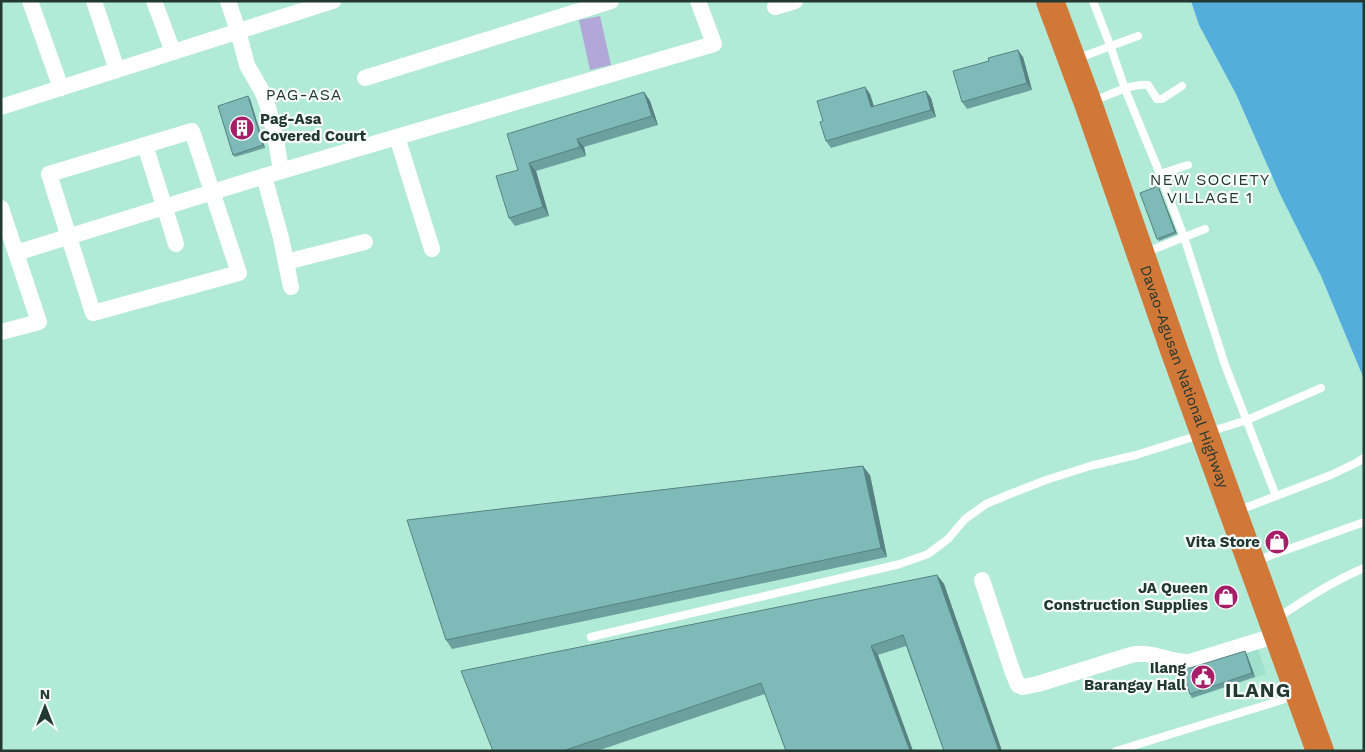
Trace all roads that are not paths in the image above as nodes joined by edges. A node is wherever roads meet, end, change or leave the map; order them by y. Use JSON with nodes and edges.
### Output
{"nodes":[{"id":1,"x":30,"y":1,"type":"edge"},
{"id":2,"x":94,"y":1,"type":"edge"},
{"id":3,"x":154,"y":1,"type":"edge"},
{"id":4,"x":228,"y":1,"type":"edge"},
{"id":5,"x":611,"y":1,"type":"edge"},
{"id":6,"x":698,"y":1,"type":"edge"},
{"id":7,"x":795,"y":1,"type":"edge"},
{"id":8,"x":1050,"y":1,"type":"edge"},
{"id":9,"x":1093,"y":1,"type":"edge"},
{"id":10,"x":327,"y":2,"type":"edge"},
{"id":11,"x":776,"y":7,"type":"dead end"},
{"id":12,"x":238,"y":31,"type":"junction"},
{"id":13,"x":1138,"y":36,"type":"dead end"},
{"id":14,"x":1110,"y":45,"type":"junction"},
{"id":15,"x":173,"y":52,"type":"junction"},
{"id":16,"x":1072,"y":60,"type":"junction"},
{"id":17,"x":117,"y":70,"type":"junction"},
{"id":18,"x":365,"y":78,"type":"dead end"},
{"id":19,"x":1182,"y":86,"type":"dead end"},
{"id":20,"x":61,"y":88,"type":"junction"},
{"id":21,"x":1125,"y":89,"type":"junction"},
{"id":22,"x":1088,"y":103,"type":"junction"},
{"id":23,"x":2,"y":104,"type":"edge"},
{"id":24,"x":396,"y":137,"type":"junction"},
{"id":25,"x":145,"y":145,"type":"junction"},
{"id":26,"x":1188,"y":165,"type":"dead end"},
{"id":27,"x":281,"y":171,"type":"junction"},
{"id":28,"x":1160,"y":174,"type":"junction"},
{"id":29,"x":264,"y":176,"type":"junction"},
{"id":30,"x":212,"y":192,"type":"junction"},
{"id":31,"x":164,"y":206,"type":"junction"},
{"id":32,"x":1,"y":208,"type":"edge"},
{"id":33,"x":1205,"y":229,"type":"dead end"},
{"id":34,"x":69,"y":236,"type":"junction"},
{"id":35,"x":1184,"y":237,"type":"junction"},
{"id":36,"x":365,"y":242,"type":"dead end"},
{"id":37,"x":176,"y":244,"type":"dead end"},
{"id":38,"x":432,"y":249,"type":"dead end"},
{"id":39,"x":16,"y":253,"type":"junction"},
{"id":40,"x":1141,"y":254,"type":"junction"},
{"id":41,"x":286,"y":262,"type":"junction"},
{"id":42,"x":291,"y":288,"type":"dead end"},
{"id":43,"x":1,"y":332,"type":"edge"},
{"id":44,"x":1321,"y":388,"type":"dead end"},
{"id":45,"x":1247,"y":420,"type":"junction"},
{"id":46,"x":1205,"y":433,"type":"junction"},
{"id":47,"x":1364,"y":458,"type":"edge"},
{"id":48,"x":1276,"y":496,"type":"junction"},
{"id":49,"x":1233,"y":512,"type":"junction"},
{"id":50,"x":1364,"y":522,"type":"edge"},
{"id":51,"x":1251,"y":563,"type":"junction"},
{"id":52,"x":1364,"y":568,"type":"edge"},
{"id":53,"x":982,"y":580,"type":"dead end"},
{"id":54,"x":1275,"y":628,"type":"junction"},
{"id":55,"x":591,"y":637,"type":"dead end"},
{"id":56,"x":1299,"y":695,"type":"junction"},
{"id":57,"x":1116,"y":751,"type":"edge"},
{"id":58,"x":1320,"y":751,"type":"edge"}],
"edges":[{"from":1,"to":20,"type":"street"},
{"from":2,"to":17,"type":"street"},
{"from":3,"to":15,"type":"street"},
{"from":4,"to":12,"type":"street"},
{"from":5,"to":18,"type":"street"},
{"from":6,"to":24,"type":"street"},
{"from":7,"to":11,"type":"street"},
{"from":8,"to":16,"type":"highway","name":"Davao-Agusan National Highway"},
{"from":9,"to":14,"type":"lane"},
{"from":10,"to":12,"type":"street"},
{"from":12,"to":15,"type":"street"},
{"from":12,"to":27,"type":"street"},
{"from":13,"to":14,"type":"lane"},
{"from":14,"to":16,"type":"lane"},
{"from":14,"to":21,"type":"lane"},
{"from":15,"to":17,"type":"street"},
{"from":16,"to":22,"type":"highway","name":"Davao-Agusan National Highway"},
{"from":17,"to":20,"type":"street"},
{"from":19,"to":21,"type":"lane"},
{"from":20,"to":23,"type":"street"},
{"from":21,"to":22,"type":"lane"},
{"from":21,"to":28,"type":"lane"},
{"from":22,"to":40,"type":"highway","name":"Davao-Agusan National Highway"},
{"from":24,"to":27,"type":"street"},
{"from":24,"to":38,"type":"street"},
{"from":25,"to":30,"type":"street"},
{"from":25,"to":31,"type":"street"},
{"from":25,"to":34,"type":"street"},
{"from":26,"to":28,"type":"lane"},
{"from":27,"to":29,"type":"street"},
{"from":28,"to":35,"type":"lane"},
{"from":29,"to":30,"type":"street"},
{"from":29,"to":41,"type":"street"},
{"from":30,"to":31,"type":"street"},
{"from":30,"to":34,"type":"street"},
{"from":31,"to":34,"type":"street"},
{"from":31,"to":37,"type":"street"},
{"from":32,"to":39,"type":"street"},
{"from":33,"to":35,"type":"lane"},
{"from":34,"to":39,"type":"street"},
{"from":35,"to":40,"type":"lane"},
{"from":35,"to":45,"type":"lane"},
{"from":36,"to":41,"type":"street"},
{"from":39,"to":43,"type":"street"},
{"from":40,"to":46,"type":"highway","name":"Davao-Agusan National Highway"},
{"from":41,"to":42,"type":"street"},
{"from":44,"to":45,"type":"lane"},
{"from":45,"to":46,"type":"lane"},
{"from":45,"to":48,"type":"lane"},
{"from":46,"to":49,"type":"highway","name":"Davao-Agusan National Highway"},
{"from":46,"to":55,"type":"lane"},
{"from":47,"to":48,"type":"lane"},
{"from":48,"to":49,"type":"lane"},
{"from":49,"to":51,"type":"highway","name":"Davao-Agusan National Highway"},
{"from":50,"to":51,"type":"lane"},
{"from":51,"to":54,"type":"highway","name":"Davao-Agusan National Highway"},
{"from":52,"to":54,"type":"lane"},
{"from":53,"to":54,"type":"street"},
{"from":54,"to":56,"type":"highway","name":"Davao-Agusan National Highway"},
{"from":56,"to":57,"type":"lane"},
{"from":56,"to":58,"type":"highway","name":"Davao-Agusan National Highway"}]}
